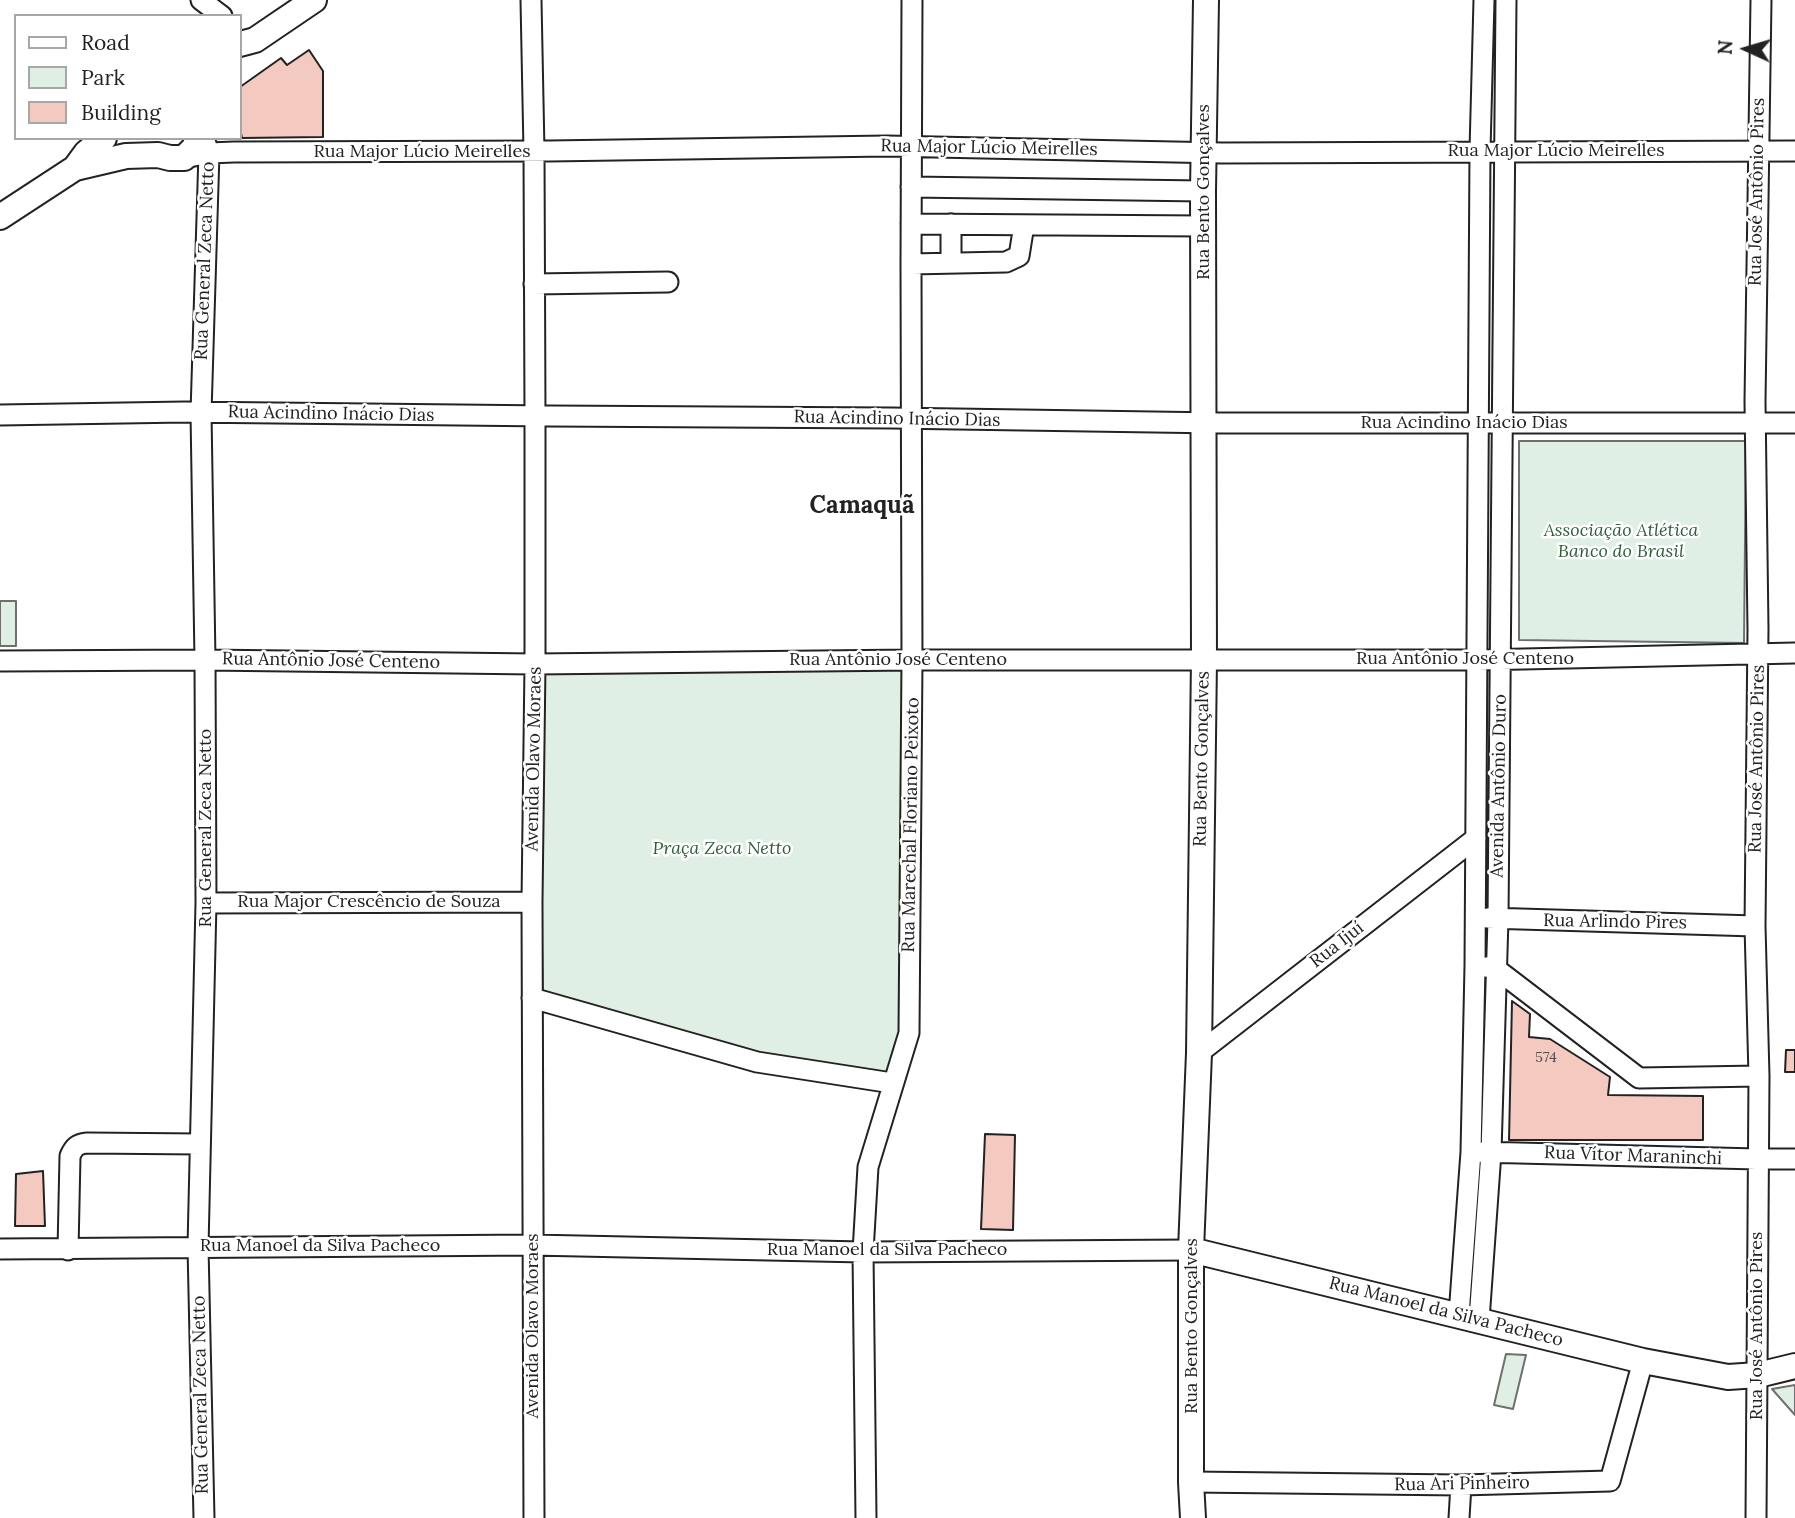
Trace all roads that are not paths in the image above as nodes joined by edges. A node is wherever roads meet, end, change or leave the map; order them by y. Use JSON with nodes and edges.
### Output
{"nodes":[{"id":1,"x":201,"y":0,"type":"edge"},
{"id":2,"x":531,"y":0,"type":"edge"},
{"id":3,"x":912,"y":0,"type":"edge"},
{"id":4,"x":1206,"y":0,"type":"edge"},
{"id":5,"x":1484,"y":0,"type":"edge"},
{"id":6,"x":1506,"y":0,"type":"edge"},
{"id":7,"x":1761,"y":0,"type":"edge"},
{"id":8,"x":304,"y":3,"type":"edge"},
{"id":9,"x":219,"y":14,"type":"edge"},
{"id":10,"x":245,"y":37,"type":"edge"},
{"id":11,"x":242,"y":60,"type":"edge"},
{"id":12,"x":101,"y":140,"type":"edge"},
{"id":13,"x":911,"y":146,"type":"junction"},
{"id":14,"x":153,"y":147,"type":"edge"},
{"id":15,"x":199,"y":147,"type":"edge"},
{"id":16,"x":1480,"y":150,"type":"junction"},
{"id":17,"x":1758,"y":150,"type":"junction"},
{"id":18,"x":534,"y":151,"type":"junction"},
{"id":19,"x":1504,"y":151,"type":"junction"},
{"id":20,"x":1795,"y":151,"type":"edge"},
{"id":21,"x":1203,"y":152,"type":"junction"},
{"id":22,"x":75,"y":168,"type":"junction"},
{"id":23,"x":911,"y":187,"type":"junction"},
{"id":24,"x":1203,"y":191,"type":"junction"},
{"id":25,"x":0,"y":217,"type":"edge"},
{"id":26,"x":911,"y":224,"type":"junction"},
{"id":27,"x":951,"y":224,"type":"junction"},
{"id":28,"x":1024,"y":225,"type":"junction"},
{"id":29,"x":1203,"y":226,"type":"junction"},
{"id":30,"x":951,"y":263,"type":"junction"},
{"id":31,"x":911,"y":264,"type":"junction"},
{"id":32,"x":668,"y":282,"type":"dead end"},
{"id":33,"x":534,"y":284,"type":"junction"},
{"id":34,"x":201,"y":413,"type":"junction"},
{"id":35,"x":0,"y":415,"type":"edge"},
{"id":36,"x":535,"y":416,"type":"junction"},
{"id":37,"x":911,"y":419,"type":"junction"},
{"id":38,"x":1203,"y":423,"type":"junction"},
{"id":39,"x":1479,"y":423,"type":"junction"},
{"id":40,"x":1502,"y":423,"type":"junction"},
{"id":41,"x":1755,"y":423,"type":"junction"},
{"id":42,"x":1795,"y":423,"type":"edge"},
{"id":43,"x":1758,"y":653,"type":"junction"},
{"id":44,"x":1795,"y":653,"type":"edge"},
{"id":45,"x":1204,"y":659,"type":"junction"},
{"id":46,"x":205,"y":660,"type":"junction"},
{"id":47,"x":912,"y":660,"type":"junction"},
{"id":48,"x":1478,"y":660,"type":"junction"},
{"id":49,"x":1501,"y":660,"type":"junction"},
{"id":50,"x":0,"y":661,"type":"edge"},
{"id":51,"x":535,"y":664,"type":"junction"},
{"id":52,"x":1476,"y":838,"type":"junction"},
{"id":53,"x":206,"y":902,"type":"junction"},
{"id":54,"x":532,"y":902,"type":"junction"},
{"id":55,"x":1476,"y":917,"type":"junction"},
{"id":56,"x":1498,"y":919,"type":"junction"},
{"id":57,"x":1755,"y":926,"type":"junction"},
{"id":58,"x":1475,"y":966,"type":"junction"},
{"id":59,"x":1495,"y":968,"type":"junction"},
{"id":60,"x":532,"y":998,"type":"junction"},
{"id":61,"x":1199,"y":1053,"type":"junction"},
{"id":62,"x":1759,"y":1076,"type":"junction"},
{"id":63,"x":892,"y":1083,"type":"junction"},
{"id":64,"x":200,"y":1144,"type":"junction"},
{"id":65,"x":1471,"y":1152,"type":"junction"},
{"id":66,"x":1491,"y":1152,"type":"junction"},
{"id":67,"x":1757,"y":1159,"type":"junction"},
{"id":68,"x":1795,"y":1159,"type":"edge"},
{"id":69,"x":532,"y":1245,"type":"junction"},
{"id":70,"x":198,"y":1247,"type":"junction"},
{"id":71,"x":0,"y":1249,"type":"edge"},
{"id":72,"x":68,"y":1250,"type":"junction"},
{"id":73,"x":1191,"y":1250,"type":"junction"},
{"id":74,"x":863,"y":1252,"type":"junction"},
{"id":75,"x":1469,"y":1318,"type":"junction"},
{"id":76,"x":1643,"y":1362,"type":"junction"},
{"id":77,"x":1795,"y":1366,"type":"edge"},
{"id":78,"x":1758,"y":1375,"type":"junction"},
{"id":79,"x":1191,"y":1482,"type":"junction"},
{"id":80,"x":1461,"y":1485,"type":"junction"},
{"id":81,"x":204,"y":1518,"type":"edge"},
{"id":82,"x":534,"y":1518,"type":"edge"},
{"id":83,"x":866,"y":1518,"type":"edge"},
{"id":84,"x":1193,"y":1518,"type":"edge"},
{"id":85,"x":1459,"y":1518,"type":"edge"},
{"id":86,"x":1756,"y":1518,"type":"edge"}],
"edges":[{"from":1,"to":9,"type":"street"},
{"from":2,"to":18,"type":"street","name":"Avenida Olavo Moraes"},
{"from":3,"to":13,"type":"street","name":"Rua Marechal Floriano Peixoto"},
{"from":4,"to":21,"type":"main road","name":"Rua Bento Gonçalves"},
{"from":5,"to":16,"type":"street","name":"Avenida Antônio Duro"},
{"from":6,"to":19,"type":"street","name":"Avenida Antônio Duro"},
{"from":7,"to":17,"type":"street","name":"Rua José Antônio Pires"},
{"from":8,"to":10,"type":"main road"},
{"from":10,"to":11,"type":"main road"},
{"from":12,"to":22,"type":"main road"},
{"from":13,"to":18,"type":"street","name":"Rua Major Lúcio Meirelles"},
{"from":13,"to":21,"type":"street","name":"Rua Major Lúcio Meirelles"},
{"from":13,"to":23,"type":"street","name":"Rua Marechal Floriano Peixoto"},
{"from":14,"to":15,"type":"main road"},
{"from":14,"to":22,"type":"main road"},
{"from":15,"to":18,"type":"street","name":"Rua Major Lúcio Meirelles"},
{"from":15,"to":34,"type":"street","name":"Rua General Zeca Netto"},
{"from":16,"to":19,"type":"street","name":"Rua Major Lúcio Meirelles"},
{"from":16,"to":21,"type":"street","name":"Rua Major Lúcio Meirelles"},
{"from":16,"to":39,"type":"street","name":"Avenida Antônio Duro"},
{"from":17,"to":19,"type":"street","name":"Rua Major Lúcio Meirelles"},
{"from":17,"to":20,"type":"street","name":"Rua Major Lúcio Meirelles"},
{"from":17,"to":41,"type":"street","name":"Rua José Antônio Pires"},
{"from":18,"to":33,"type":"street","name":"Avenida Olavo Moraes"},
{"from":19,"to":40,"type":"street","name":"Avenida Antônio Duro"},
{"from":21,"to":24,"type":"main road","name":"Rua Bento Gonçalves"},
{"from":22,"to":25,"type":"main road"},
{"from":23,"to":24,"type":"street"},
{"from":23,"to":26,"type":"street","name":"Rua Marechal Floriano Peixoto"},
{"from":24,"to":29,"type":"main road","name":"Rua Bento Gonçalves"},
{"from":26,"to":27,"type":"street"},
{"from":26,"to":31,"type":"street","name":"Rua Marechal Floriano Peixoto"},
{"from":27,"to":28,"type":"street"},
{"from":27,"to":30,"type":"street"},
{"from":28,"to":29,"type":"street"},
{"from":28,"to":30,"type":"street"},
{"from":29,"to":38,"type":"main road","name":"Rua Bento Gonçalves"},
{"from":30,"to":31,"type":"street"},
{"from":31,"to":37,"type":"street","name":"Rua Marechal Floriano Peixoto"},
{"from":32,"to":33,"type":"street"},
{"from":33,"to":36,"type":"street","name":"Avenida Olavo Moraes"},
{"from":34,"to":35,"type":"street","name":"Rua Acindino Inácio Dias"},
{"from":34,"to":36,"type":"street","name":"Rua Acindino Inácio Dias"},
{"from":34,"to":46,"type":"street","name":"Rua General Zeca Netto"},
{"from":36,"to":37,"type":"street","name":"Rua Acindino Inácio Dias"},
{"from":36,"to":51,"type":"street","name":"Avenida Olavo Moraes"},
{"from":37,"to":38,"type":"street","name":"Rua Acindino Inácio Dias"},
{"from":37,"to":47,"type":"street","name":"Rua Marechal Floriano Peixoto"},
{"from":38,"to":39,"type":"street","name":"Rua Acindino Inácio Dias"},
{"from":38,"to":45,"type":"main road","name":"Rua Bento Gonçalves"},
{"from":39,"to":40,"type":"street","name":"Rua Acindino Inácio Dias"},
{"from":39,"to":48,"type":"street","name":"Avenida Antônio Duro"},
{"from":40,"to":41,"type":"street","name":"Rua Acindino Inácio Dias"},
{"from":40,"to":49,"type":"street","name":"Avenida Antônio Duro"},
{"from":41,"to":42,"type":"street","name":"Rua Acindino Inácio Dias"},
{"from":41,"to":43,"type":"street","name":"Rua José Antônio Pires"},
{"from":43,"to":44,"type":"street","name":"Rua Antônio José Centeno"},
{"from":43,"to":49,"type":"street","name":"Rua Antônio José Centeno"},
{"from":43,"to":57,"type":"street","name":"Rua José Antônio Pires"},
{"from":45,"to":47,"type":"street","name":"Rua Antônio José Centeno"},
{"from":45,"to":48,"type":"street","name":"Rua Antônio José Centeno"},
{"from":45,"to":61,"type":"main road","name":"Rua Bento Gonçalves"},
{"from":46,"to":50,"type":"street","name":"Rua Antônio José Centeno"},
{"from":46,"to":51,"type":"street","name":"Rua Antônio José Centeno"},
{"from":46,"to":53,"type":"street","name":"Rua General Zeca Netto"},
{"from":47,"to":51,"type":"street","name":"Rua Antônio José Centeno"},
{"from":47,"to":63,"type":"street","name":"Rua Marechal Floriano Peixoto"},
{"from":48,"to":49,"type":"street","name":"Rua Antônio José Centeno"},
{"from":48,"to":52,"type":"street","name":"Avenida Antônio Duro"},
{"from":49,"to":56,"type":"street","name":"Avenida Antônio Duro"},
{"from":51,"to":54,"type":"street","name":"Avenida Olavo Moraes"},
{"from":52,"to":55,"type":"street","name":"Avenida Antônio Duro"},
{"from":52,"to":61,"type":"street","name":"Rua Ijuí"},
{"from":53,"to":54,"type":"street","name":"Rua Major Crescêncio de Souza"},
{"from":53,"to":64,"type":"street","name":"Rua General Zeca Netto"},
{"from":54,"to":60,"type":"street","name":"Avenida Olavo Moraes"},
{"from":55,"to":56,"type":"street","name":"Rua Arlindo Pires"},
{"from":55,"to":58,"type":"street","name":"Avenida Antônio Duro"},
{"from":56,"to":57,"type":"street","name":"Rua Arlindo Pires"},
{"from":56,"to":59,"type":"street","name":"Avenida Antônio Duro"},
{"from":57,"to":62,"type":"street","name":"Rua José Antônio Pires"},
{"from":58,"to":59,"type":"street"},
{"from":58,"to":65,"type":"street","name":"Avenida Antônio Duro"},
{"from":59,"to":62,"type":"street"},
{"from":59,"to":66,"type":"street","name":"Avenida Antônio Duro"},
{"from":60,"to":63,"type":"street"},
{"from":60,"to":69,"type":"street","name":"Avenida Olavo Moraes"},
{"from":61,"to":73,"type":"main road","name":"Rua Bento Gonçalves"},
{"from":62,"to":67,"type":"street","name":"Rua José Antônio Pires"},
{"from":63,"to":74,"type":"street","name":"Rua Marechal Floriano Peixoto"},
{"from":64,"to":70,"type":"street","name":"Rua General Zeca Netto"},
{"from":64,"to":72,"type":"street"},
{"from":65,"to":66,"type":"street","name":"Rua Vítor Maraninchi"},
{"from":65,"to":75,"type":"street","name":"Avenida Antônio Duro"},
{"from":66,"to":67,"type":"street","name":"Rua Vítor Maraninchi"},
{"from":66,"to":75,"type":"street","name":"Avenida Antônio Duro"},
{"from":67,"to":68,"type":"street","name":"Rua Vítor Maraninchi"},
{"from":67,"to":78,"type":"street","name":"Rua José Antônio Pires"},
{"from":69,"to":70,"type":"street","name":"Rua Manoel da Silva Pacheco"},
{"from":69,"to":74,"type":"street","name":"Rua Manoel da Silva Pacheco"},
{"from":69,"to":82,"type":"street","name":"Avenida Olavo Moraes"},
{"from":70,"to":72,"type":"street","name":"Rua Manoel da Silva Pacheco"},
{"from":70,"to":81,"type":"street","name":"Rua General Zeca Netto"},
{"from":71,"to":72,"type":"street","name":"Rua Manoel da Silva Pacheco"},
{"from":73,"to":74,"type":"street","name":"Rua Manoel da Silva Pacheco"},
{"from":73,"to":75,"type":"main road","name":"Rua Manoel da Silva Pacheco"},
{"from":73,"to":79,"type":"main road","name":"Rua Bento Gonçalves"},
{"from":74,"to":83,"type":"street","name":"Rua Marechal Floriano Peixoto"},
{"from":75,"to":76,"type":"main road","name":"Rua Manoel da Silva Pacheco"},
{"from":76,"to":78,"type":"main road","name":"Rua Manoel da Silva Pacheco"},
{"from":76,"to":80,"type":"street","name":"Rua Ari Pinheiro"},
{"from":77,"to":78,"type":"main road","name":"Rua Manoel da Silva Pacheco"},
{"from":78,"to":86,"type":"street","name":"Rua José Antônio Pires"},
{"from":79,"to":80,"type":"street","name":"Rua Ari Pinheiro"},
{"from":79,"to":84,"type":"main road","name":"Rua Bento Gonçalves"},
{"from":80,"to":85,"type":"street"}]}
